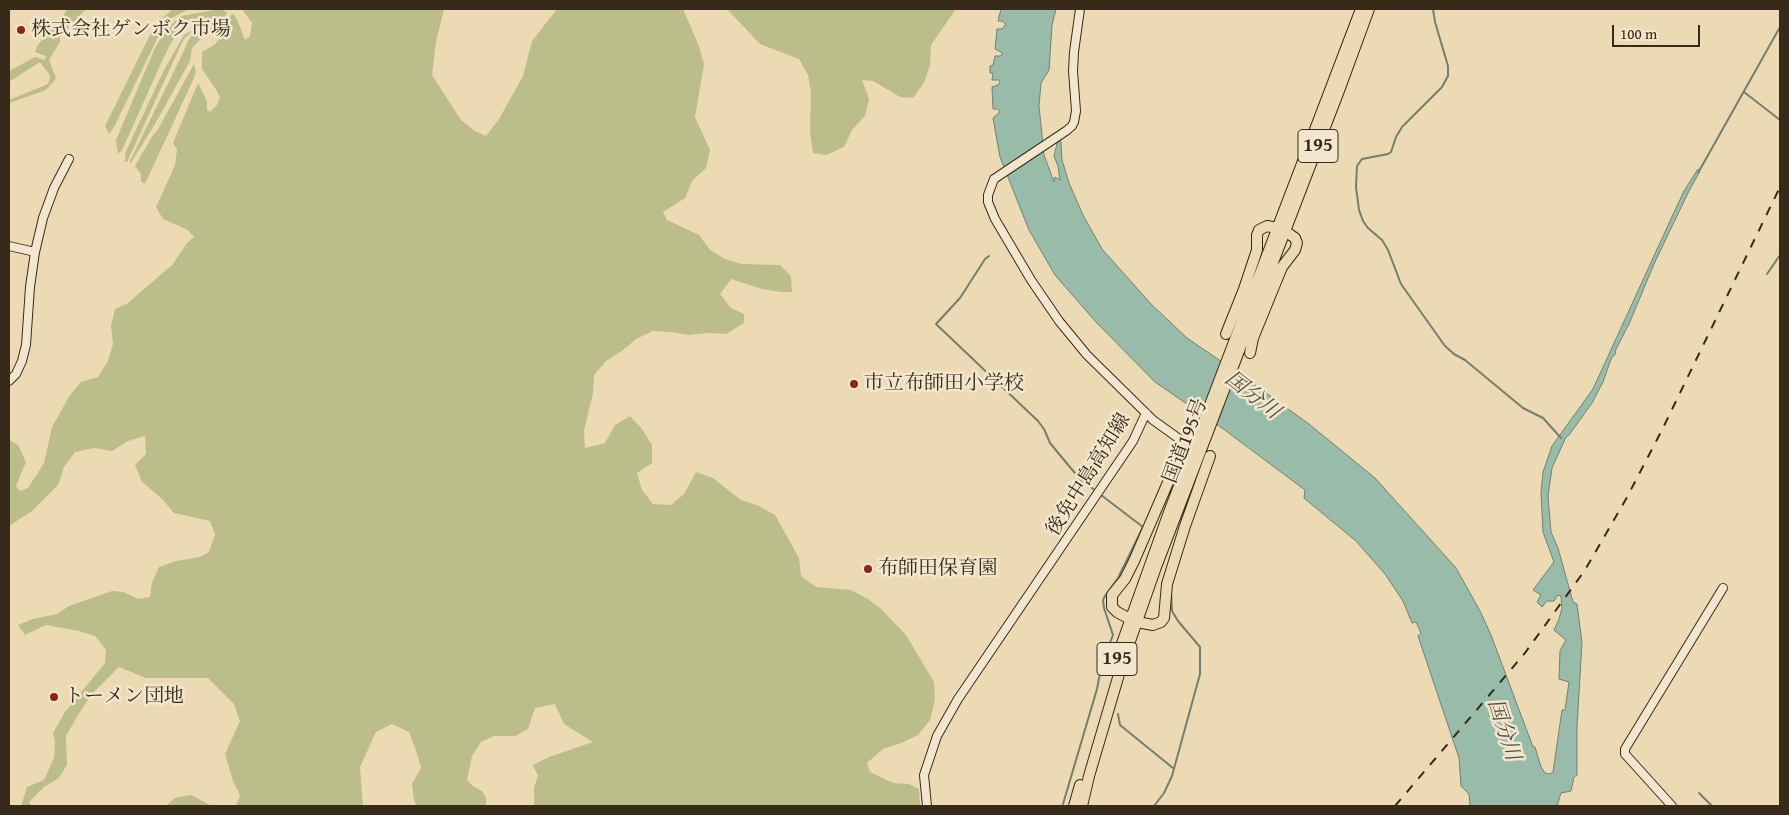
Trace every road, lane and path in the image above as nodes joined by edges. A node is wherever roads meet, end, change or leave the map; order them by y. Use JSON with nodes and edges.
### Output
{"nodes":[{"id":1,"x":1080,"y":9,"type":"edge"},
{"id":2,"x":1361,"y":9,"type":"edge"},
{"id":3,"x":1370,"y":9,"type":"edge"},
{"id":4,"x":69,"y":159,"type":"dead end"},
{"id":5,"x":1281,"y":230,"type":"junction"},
{"id":6,"x":9,"y":246,"type":"edge"},
{"id":7,"x":35,"y":252,"type":"junction"},
{"id":8,"x":1226,"y":334,"type":"dead end"},
{"id":9,"x":1250,"y":353,"type":"dead end"},
{"id":10,"x":9,"y":381,"type":"edge"},
{"id":11,"x":1146,"y":413,"type":"junction"},
{"id":12,"x":1184,"y":442,"type":"joint"},
{"id":13,"x":1210,"y":456,"type":"dead end"},
{"id":14,"x":1724,"y":588,"type":"dead end"},
{"id":15,"x":1133,"y":621,"type":"junction"},
{"id":16,"x":927,"y":806,"type":"edge"},
{"id":17,"x":1074,"y":806,"type":"edge"},
{"id":18,"x":1082,"y":806,"type":"edge"},
{"id":19,"x":1672,"y":806,"type":"edge"}],
"edges":[{"from":1,"to":11,"type":"main road","name":"後免中島高知線"},
{"from":2,"to":5,"type":"highway","name":"国道195号","number":"195"},
{"from":3,"to":5,"type":"highway","name":"国道195号","number":"195"},
{"from":4,"to":7,"type":"main road"},
{"from":5,"to":8,"type":"highway"},
{"from":5,"to":9,"type":"highway"},
{"from":5,"to":15,"type":"highway","name":"国道195号","number":"195"},
{"from":6,"to":7,"type":"main road"},
{"from":7,"to":10,"type":"main road"},
{"from":11,"to":12,"type":"main road"},
{"from":11,"to":16,"type":"main road","name":"後免中島高知線"},
{"from":12,"to":15,"type":"highway"},
{"from":13,"to":15,"type":"highway"},
{"from":14,"to":19,"type":"main road"},
{"from":15,"to":17,"type":"highway","name":"国道195号","number":"195"},
{"from":15,"to":18,"type":"highway","name":"国道195号","number":"195"}]}
